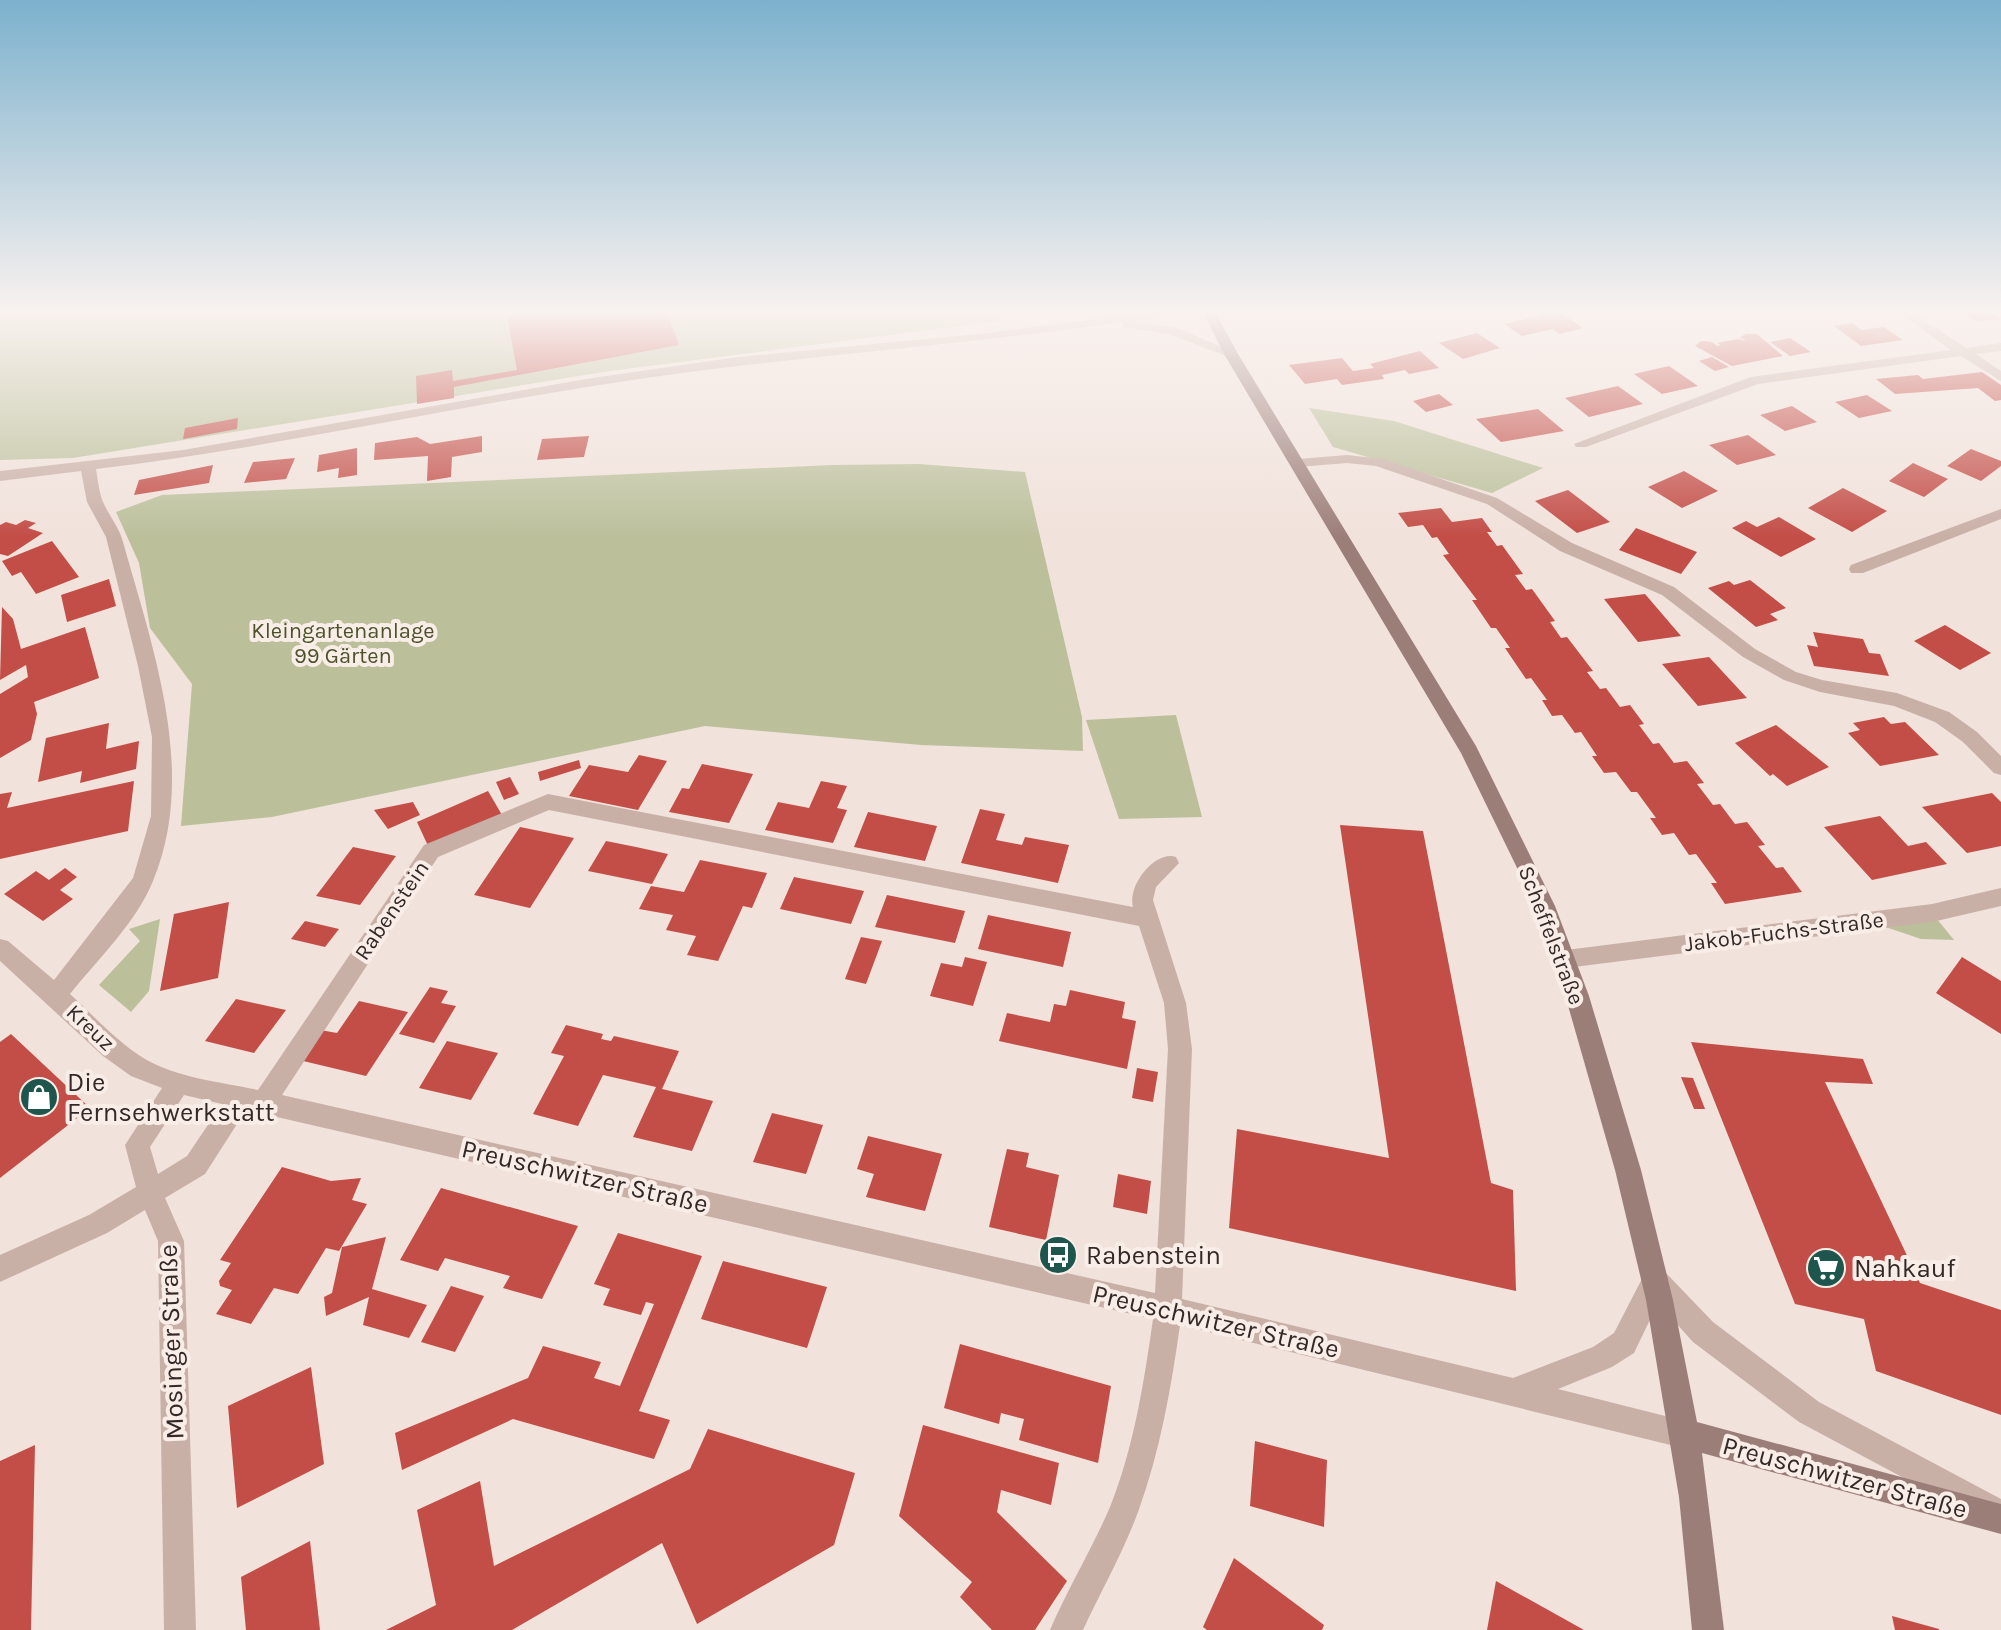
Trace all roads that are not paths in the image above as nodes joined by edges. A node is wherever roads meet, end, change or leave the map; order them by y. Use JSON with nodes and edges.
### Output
{"nodes":[{"id":1,"x":569,"y":386,"type":"edge"},
{"id":2,"x":1251,"y":386,"type":"edge"},
{"id":3,"x":1739,"y":386,"type":"edge"},
{"id":4,"x":1581,"y":444,"type":"dead end"},
{"id":5,"x":1298,"y":463,"type":"junction"},
{"id":6,"x":88,"y":467,"type":"junction"},
{"id":7,"x":0,"y":476,"type":"edge"},
{"id":8,"x":2001,"y":514,"type":"edge"},
{"id":9,"x":1857,"y":569,"type":"dead end"},
{"id":10,"x":2001,"y":768,"type":"edge"},
{"id":11,"x":1169,"y":863,"type":"dead end"},
{"id":12,"x":2001,"y":897,"type":"edge"},
{"id":13,"x":1146,"y":918,"type":"junction"},
{"id":14,"x":0,"y":948,"type":"edge"},
{"id":15,"x":1566,"y":959,"type":"junction"},
{"id":16,"x":56,"y":995,"type":"junction"},
{"id":17,"x":179,"y":1083,"type":"junction"},
{"id":18,"x":251,"y":1100,"type":"junction"},
{"id":19,"x":150,"y":1192,"type":"junction"},
{"id":20,"x":0,"y":1269,"type":"edge"},
{"id":21,"x":1655,"y":1280,"type":"junction"},
{"id":22,"x":1168,"y":1309,"type":"junction"},
{"id":23,"x":1514,"y":1392,"type":"junction"},
{"id":24,"x":1687,"y":1434,"type":"junction"},
{"id":25,"x":2001,"y":1517,"type":"edge"},
{"id":26,"x":180,"y":1630,"type":"edge"},
{"id":27,"x":1066,"y":1630,"type":"edge"},
{"id":28,"x":1708,"y":1630,"type":"edge"}],
"edges":[{"from":1,"to":6,"type":"street"},
{"from":2,"to":5,"type":"main road","name":"Scheffelstraße"},
{"from":3,"to":4,"type":"street"},
{"from":5,"to":10,"type":"street"},
{"from":5,"to":15,"type":"main road","name":"Scheffelstraße"},
{"from":6,"to":7,"type":"street"},
{"from":6,"to":16,"type":"street"},
{"from":8,"to":9,"type":"street"},
{"from":11,"to":13,"type":"street"},
{"from":12,"to":15,"type":"street","name":"Jakob-Fuchs-Straße"},
{"from":13,"to":18,"type":"street","name":"Rabenstein"},
{"from":13,"to":22,"type":"street"},
{"from":14,"to":16,"type":"street","name":"Kreuz"},
{"from":15,"to":21,"type":"main road","name":"Scheffelstraße"},
{"from":16,"to":17,"type":"street","name":"Kreuz"},
{"from":17,"to":18,"type":"street","name":"Kreuz"},
{"from":17,"to":19,"type":"street","name":"Mosinger Straße"},
{"from":18,"to":19,"type":"street"},
{"from":18,"to":22,"type":"street","name":"Preuschwitzer Straße"},
{"from":19,"to":20,"type":"street"},
{"from":19,"to":26,"type":"street","name":"Mosinger Straße"},
{"from":21,"to":23,"type":"street"},
{"from":21,"to":24,"type":"main road","name":"Scheffelstraße"},
{"from":21,"to":25,"type":"street"},
{"from":22,"to":23,"type":"street","name":"Preuschwitzer Straße"},
{"from":22,"to":27,"type":"street"},
{"from":23,"to":24,"type":"street","name":"Preuschwitzer Straße"},
{"from":24,"to":25,"type":"main road","name":"Preuschwitzer Straße"},
{"from":24,"to":28,"type":"main road","name":"Scheffelstraße"}]}
